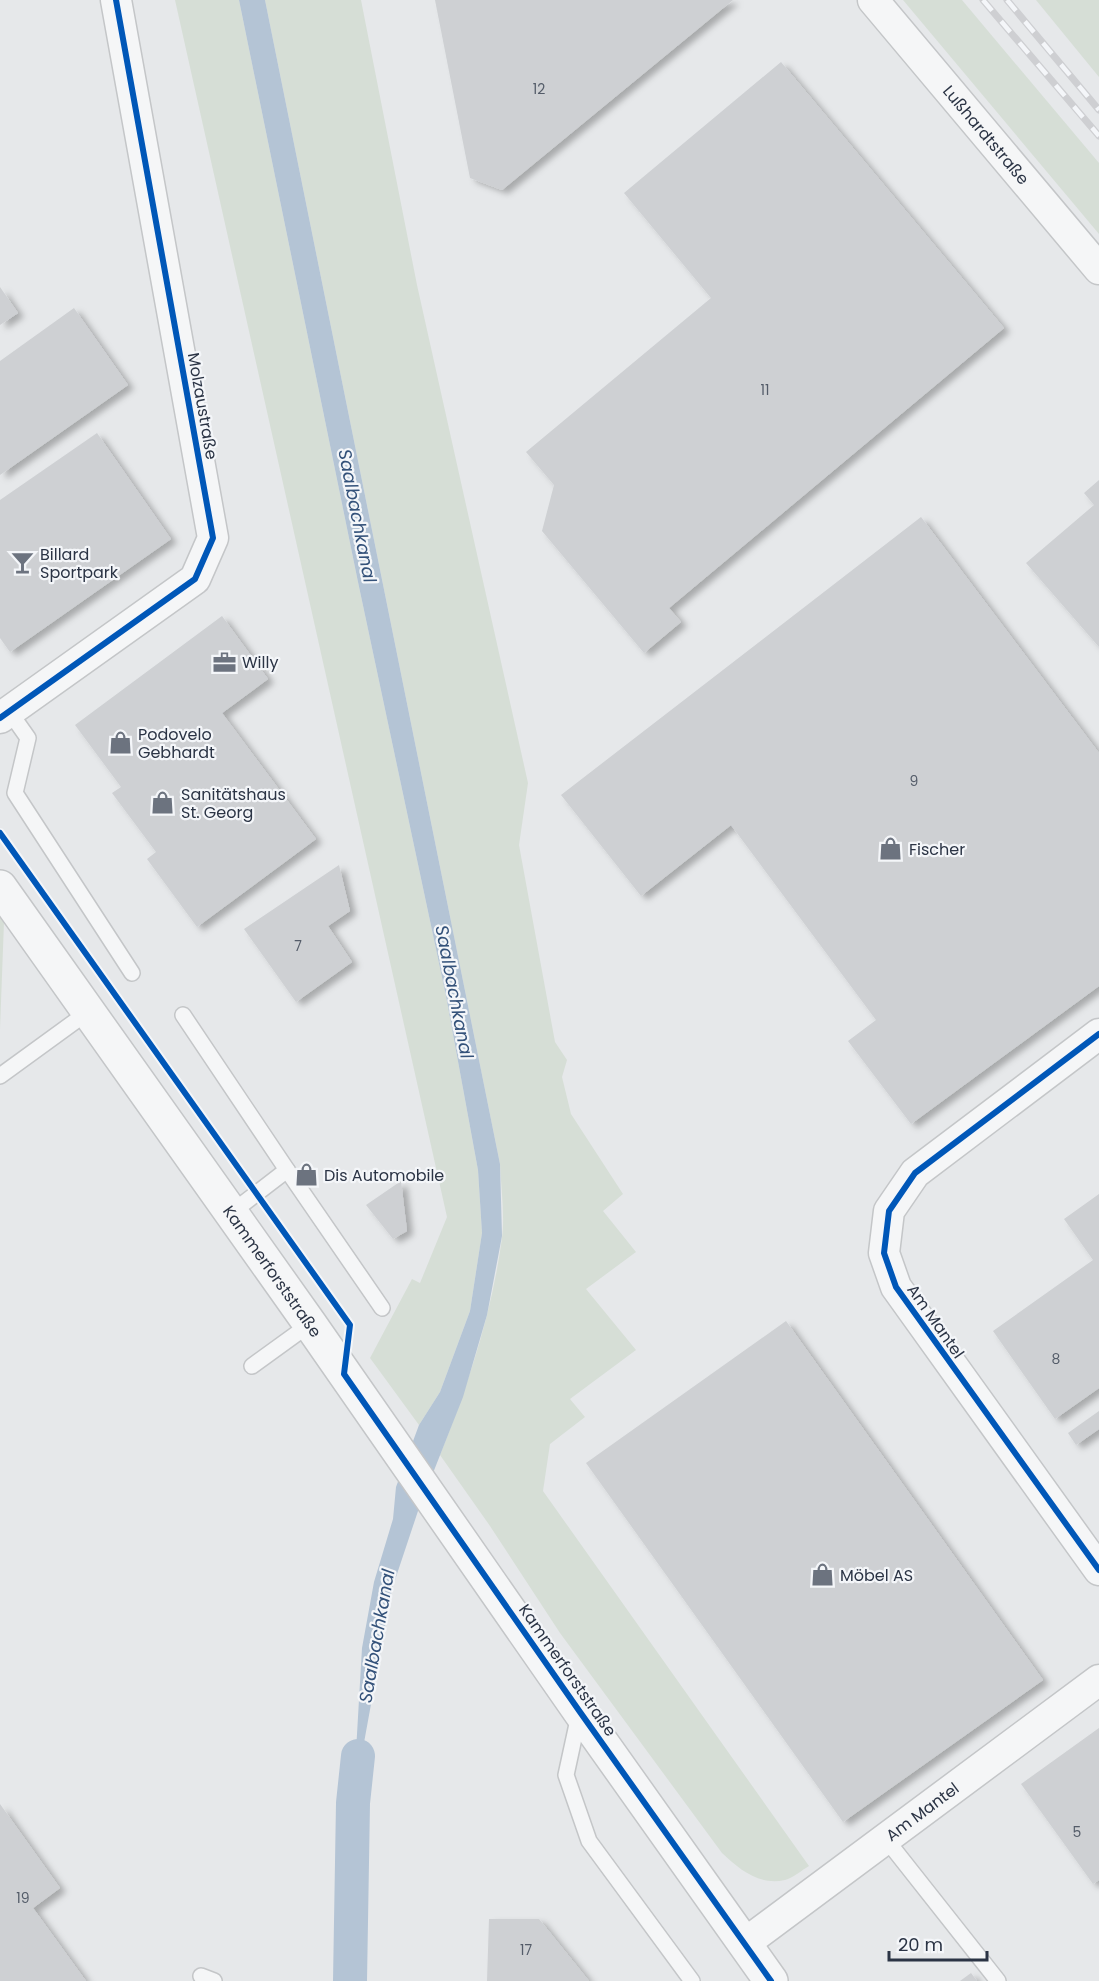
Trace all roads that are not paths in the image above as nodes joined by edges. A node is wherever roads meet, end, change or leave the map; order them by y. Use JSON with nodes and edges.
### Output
{"nodes":[{"id":1,"x":116,"y":0,"type":"edge"},
{"id":2,"x":873,"y":0,"type":"edge"},
{"id":3,"x":1099,"y":269,"type":"edge"},
{"id":4,"x":4,"y":714,"type":"edge"},
{"id":5,"x":0,"y":887,"type":"edge"},
{"id":6,"x":132,"y":973,"type":"dead end"},
{"id":7,"x":88,"y":1012,"type":"junction"},
{"id":8,"x":183,"y":1015,"type":"dead end"},
{"id":9,"x":1099,"y":1034,"type":"edge"},
{"id":10,"x":0,"y":1076,"type":"edge"},
{"id":11,"x":287,"y":1170,"type":"junction"},
{"id":12,"x":231,"y":1213,"type":"junction"},
{"id":13,"x":382,"y":1308,"type":"dead end"},
{"id":14,"x":310,"y":1324,"type":"junction"},
{"id":15,"x":252,"y":1366,"type":"dead end"},
{"id":16,"x":1099,"y":1570,"type":"edge"},
{"id":17,"x":1099,"y":1680,"type":"edge"},
{"id":18,"x":580,"y":1712,"type":"junction"},
{"id":19,"x":885,"y":1838,"type":"junction"},
{"id":20,"x":744,"y":1944,"type":"junction"},
{"id":21,"x":692,"y":1981,"type":"edge"},
{"id":22,"x":771,"y":1981,"type":"edge"},
{"id":23,"x":998,"y":1981,"type":"edge"}],
"edges":[{"from":1,"to":4,"type":"street","name":"Molzaustraße"},
{"from":2,"to":3,"type":"street","name":"Lußhardtstraße"},
{"from":4,"to":6,"type":"lane"},
{"from":5,"to":7,"type":"street","name":"Kammerforststraße"},
{"from":7,"to":10,"type":"lane"},
{"from":7,"to":12,"type":"street","name":"Kammerforststraße"},
{"from":8,"to":11,"type":"lane"},
{"from":9,"to":16,"type":"street","name":"Am Mantel"},
{"from":11,"to":12,"type":"lane"},
{"from":11,"to":13,"type":"lane"},
{"from":12,"to":14,"type":"street","name":"Kammerforststraße"},
{"from":14,"to":15,"type":"lane"},
{"from":14,"to":18,"type":"street","name":"Kammerforststraße"},
{"from":17,"to":19,"type":"street","name":"Am Mantel"},
{"from":18,"to":20,"type":"street","name":"Kammerforststraße"},
{"from":18,"to":21,"type":"lane"},
{"from":19,"to":20,"type":"street","name":"Am Mantel"},
{"from":19,"to":23,"type":"lane"},
{"from":20,"to":22,"type":"street","name":"Kammerforststraße"}]}
